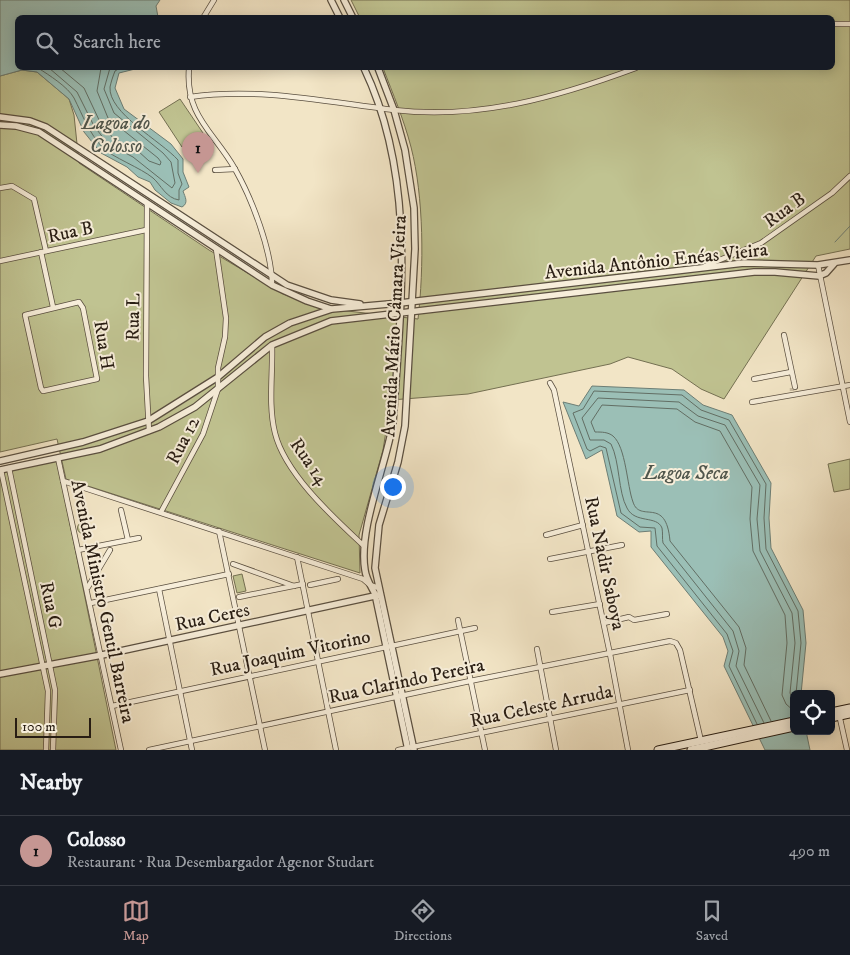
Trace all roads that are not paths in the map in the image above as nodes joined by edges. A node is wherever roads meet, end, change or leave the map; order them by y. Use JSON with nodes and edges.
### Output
{"nodes":[{"id":1,"x":214,"y":0,"type":"edge"},
{"id":2,"x":331,"y":0,"type":"edge"},
{"id":3,"x":344,"y":0,"type":"edge"},
{"id":4,"x":205,"y":15,"type":"edge"},
{"id":5,"x":338,"y":15,"type":"edge"},
{"id":6,"x":352,"y":15,"type":"edge"},
{"id":7,"x":835,"y":24,"type":"edge"},
{"id":8,"x":850,"y":24,"type":"edge"},
{"id":9,"x":189,"y":70,"type":"edge"},
{"id":10,"x":365,"y":70,"type":"edge"},
{"id":11,"x":379,"y":70,"type":"edge"},
{"id":12,"x":630,"y":70,"type":"edge"},
{"id":13,"x":190,"y":97,"type":"junction"},
{"id":14,"x":381,"y":108,"type":"junction"},
{"id":15,"x":394,"y":110,"type":"junction"},
{"id":16,"x":0,"y":117,"type":"edge"},
{"id":17,"x":0,"y":125,"type":"edge"},
{"id":18,"x":235,"y":168,"type":"junction"},
{"id":19,"x":215,"y":170,"type":"dead end"},
{"id":20,"x":850,"y":176,"type":"edge"},
{"id":21,"x":0,"y":188,"type":"edge"},
{"id":22,"x":147,"y":203,"type":"junction"},
{"id":23,"x":146,"y":230,"type":"junction"},
{"id":24,"x":216,"y":249,"type":"junction"},
{"id":25,"x":44,"y":252,"type":"junction"},
{"id":26,"x":850,"y":260,"type":"edge"},
{"id":27,"x":0,"y":261,"type":"edge"},
{"id":28,"x":834,"y":264,"type":"junction"},
{"id":29,"x":818,"y":265,"type":"junction"},
{"id":30,"x":701,"y":268,"type":"junction"},
{"id":31,"x":820,"y":276,"type":"junction"},
{"id":32,"x":272,"y":277,"type":"junction"},
{"id":33,"x":272,"y":285,"type":"junction"},
{"id":34,"x":412,"y":301,"type":"junction"},
{"id":35,"x":400,"y":303,"type":"junction"},
{"id":36,"x":53,"y":306,"type":"junction"},
{"id":37,"x":370,"y":306,"type":"junction"},
{"id":38,"x":332,"y":309,"type":"junction"},
{"id":39,"x":412,"y":312,"type":"junction"},
{"id":40,"x":399,"y":314,"type":"junction"},
{"id":41,"x":784,"y":335,"type":"dead end"},
{"id":42,"x":272,"y":345,"type":"junction"},
{"id":43,"x":791,"y":372,"type":"junction"},
{"id":44,"x":218,"y":377,"type":"junction"},
{"id":45,"x":754,"y":379,"type":"dead end"},
{"id":46,"x":550,"y":383,"type":"dead end"},
{"id":47,"x":850,"y":385,"type":"edge"},
{"id":48,"x":843,"y":386,"type":"junction"},
{"id":49,"x":218,"y":389,"type":"junction"},
{"id":50,"x":794,"y":390,"type":"junction"},
{"id":51,"x":752,"y":402,"type":"dead end"},
{"id":52,"x":148,"y":421,"type":"junction"},
{"id":53,"x":850,"y":422,"type":"edge"},
{"id":54,"x":149,"y":431,"type":"junction"},
{"id":55,"x":58,"y":458,"type":"junction"},
{"id":56,"x":0,"y":461,"type":"edge"},
{"id":57,"x":9,"y":468,"type":"junction"},
{"id":58,"x":0,"y":470,"type":"edge"},
{"id":59,"x":63,"y":481,"type":"junction"},
{"id":60,"x":121,"y":510,"type":"dead end"},
{"id":61,"x":161,"y":512,"type":"junction"},
{"id":62,"x":583,"y":525,"type":"junction"},
{"id":63,"x":219,"y":531,"type":"junction"},
{"id":64,"x":546,"y":535,"type":"dead end"},
{"id":65,"x":139,"y":538,"type":"dead end"},
{"id":66,"x":128,"y":540,"type":"junction"},
{"id":67,"x":622,"y":545,"type":"dead end"},
{"id":68,"x":364,"y":546,"type":"junction"},
{"id":69,"x":78,"y":550,"type":"junction"},
{"id":70,"x":110,"y":550,"type":"dead end"},
{"id":71,"x":589,"y":553,"type":"junction"},
{"id":72,"x":297,"y":557,"type":"junction"},
{"id":73,"x":550,"y":559,"type":"dead end"},
{"id":74,"x":233,"y":564,"type":"dead end"},
{"id":75,"x":229,"y":574,"type":"junction"},
{"id":76,"x":338,"y":579,"type":"dead end"},
{"id":77,"x":306,"y":585,"type":"junction"},
{"id":78,"x":370,"y":585,"type":"junction"},
{"id":79,"x":294,"y":586,"type":"junction"},
{"id":80,"x":88,"y":587,"type":"junction"},
{"id":81,"x":159,"y":588,"type":"junction"},
{"id":82,"x":379,"y":588,"type":"junction"},
{"id":83,"x":378,"y":595,"type":"junction"},
{"id":84,"x":239,"y":597,"type":"dead end"},
{"id":85,"x":91,"y":602,"type":"junction"},
{"id":86,"x":600,"y":604,"type":"junction"},
{"id":87,"x":307,"y":609,"type":"junction"},
{"id":88,"x":552,"y":612,"type":"dead end"},
{"id":89,"x":667,"y":614,"type":"dead end"},
{"id":90,"x":458,"y":620,"type":"dead end"},
{"id":91,"x":604,"y":623,"type":"junction"},
{"id":92,"x":239,"y":626,"type":"junction"},
{"id":93,"x":475,"y":628,"type":"dead end"},
{"id":94,"x":460,"y":631,"type":"junction"},
{"id":95,"x":169,"y":640,"type":"junction"},
{"id":96,"x":389,"y":645,"type":"junction"},
{"id":97,"x":537,"y":650,"type":"dead end"},
{"id":98,"x":610,"y":654,"type":"junction"},
{"id":99,"x":102,"y":655,"type":"junction"},
{"id":100,"x":317,"y":660,"type":"junction"},
{"id":101,"x":46,"y":664,"type":"junction"},
{"id":102,"x":541,"y":668,"type":"junction"},
{"id":103,"x":0,"y":674,"type":"edge"},
{"id":104,"x":249,"y":676,"type":"junction"},
{"id":105,"x":470,"y":681,"type":"junction"},
{"id":106,"x":690,"y":690,"type":"junction"},
{"id":107,"x":180,"y":691,"type":"junction"},
{"id":108,"x":399,"y":696,"type":"junction"},
{"id":109,"x":620,"y":704,"type":"junction"},
{"id":110,"x":112,"y":706,"type":"junction"},
{"id":111,"x":850,"y":708,"type":"edge"},
{"id":112,"x":329,"y":712,"type":"junction"},
{"id":113,"x":837,"y":713,"type":"edge"},
{"id":114,"x":850,"y":714,"type":"edge"},
{"id":115,"x":550,"y":719,"type":"junction"},
{"id":116,"x":790,"y":722,"type":"edge"},
{"id":117,"x":260,"y":727,"type":"junction"},
{"id":118,"x":790,"y":728,"type":"edge"},
{"id":119,"x":756,"y":732,"type":"junction"},
{"id":120,"x":481,"y":733,"type":"junction"},
{"id":121,"x":701,"y":741,"type":"junction"},
{"id":122,"x":190,"y":742,"type":"junction"},
{"id":123,"x":411,"y":749,"type":"edge"},
{"id":124,"x":46,"y":750,"type":"edge"},
{"id":125,"x":53,"y":750,"type":"edge"},
{"id":126,"x":121,"y":750,"type":"edge"},
{"id":127,"x":149,"y":750,"type":"edge"},
{"id":128,"x":192,"y":750,"type":"edge"},
{"id":129,"x":265,"y":750,"type":"edge"},
{"id":130,"x":336,"y":750,"type":"edge"},
{"id":131,"x":398,"y":750,"type":"edge"},
{"id":132,"x":485,"y":750,"type":"edge"},
{"id":133,"x":556,"y":750,"type":"edge"},
{"id":134,"x":628,"y":750,"type":"edge"},
{"id":135,"x":658,"y":750,"type":"edge"},
{"id":136,"x":695,"y":750,"type":"edge"},
{"id":137,"x":847,"y":750,"type":"edge"}],
"edges":[{"from":1,"to":4,"type":"street"},
{"from":2,"to":5,"type":"street"},
{"from":3,"to":6,"type":"street"},
{"from":7,"to":8,"type":"street"},
{"from":9,"to":13,"type":"street"},
{"from":10,"to":14,"type":"street","name":"Avenida Mário Câmara Vieira"},
{"from":11,"to":15,"type":"street","name":"Avenida Mário Câmara Vieira"},
{"from":12,"to":15,"type":"street"},
{"from":13,"to":14,"type":"street"},
{"from":13,"to":18,"type":"street"},
{"from":14,"to":15,"type":"street"},
{"from":14,"to":35,"type":"street","name":"Avenida Mário Câmara Vieira"},
{"from":15,"to":34,"type":"street","name":"Avenida Mário Câmara Vieira"},
{"from":16,"to":32,"type":"street"},
{"from":17,"to":22,"type":"street"},
{"from":18,"to":19,"type":"street"},
{"from":18,"to":32,"type":"street"},
{"from":20,"to":30,"type":"street","name":"Rua B"},
{"from":21,"to":25,"type":"street"},
{"from":22,"to":23,"type":"street","name":"Rua L"},
{"from":22,"to":24,"type":"street"},
{"from":23,"to":25,"type":"street","name":"Rua B"},
{"from":23,"to":52,"type":"street","name":"Rua L"},
{"from":24,"to":33,"type":"street"},
{"from":24,"to":44,"type":"street","name":"Rua 12"},
{"from":25,"to":27,"type":"street","name":"Rua B"},
{"from":25,"to":36,"type":"street"},
{"from":26,"to":28,"type":"street","name":"Avenida Antônio Enéas Vieira"},
{"from":28,"to":29,"type":"street","name":"Avenida Antônio Enéas Vieira"},
{"from":28,"to":31,"type":"street"},
{"from":29,"to":30,"type":"street","name":"Avenida Antônio Enéas Vieira"},
{"from":29,"to":31,"type":"street"},
{"from":30,"to":34,"type":"street","name":"Avenida Antônio Enéas Vieira"},
{"from":31,"to":39,"type":"street","name":"Avenida Antônio Enéas Vieira"},
{"from":31,"to":48,"type":"street"},
{"from":32,"to":33,"type":"street"},
{"from":32,"to":37,"type":"street"},
{"from":33,"to":38,"type":"street"},
{"from":34,"to":35,"type":"street","name":"Avenida Antônio Enéas Vieira"},
{"from":34,"to":39,"type":"street","name":"Avenida Mário Câmara Vieira"},
{"from":35,"to":37,"type":"street","name":"Avenida Antônio Enéas Vieira"},
{"from":35,"to":40,"type":"street","name":"Avenida Mário Câmara Vieira"},
{"from":36,"to":36,"type":"street","name":"Rua H"},
{"from":37,"to":38,"type":"street","name":"Avenida Antônio Enéas Vieira"},
{"from":38,"to":44,"type":"street","name":"Avenida Antônio Enéas Vieira"},
{"from":39,"to":40,"type":"street","name":"Avenida Antônio Enéas Vieira"},
{"from":39,"to":82,"type":"street","name":"Avenida Mário Câmara Vieira"},
{"from":40,"to":42,"type":"street","name":"Avenida Antônio Enéas Vieira"},
{"from":40,"to":68,"type":"street","name":"Avenida Mário Câmara Vieira"},
{"from":41,"to":43,"type":"street"},
{"from":42,"to":49,"type":"street","name":"Avenida Antônio Enéas Vieira"},
{"from":42,"to":68,"type":"street","name":"Rua 14"},
{"from":43,"to":45,"type":"street"},
{"from":43,"to":50,"type":"street"},
{"from":44,"to":49,"type":"street","name":"Rua 12"},
{"from":44,"to":52,"type":"street","name":"Avenida Antônio Enéas Vieira"},
{"from":46,"to":62,"type":"street","name":"Rua Nadir Saboya"},
{"from":47,"to":48,"type":"street"},
{"from":48,"to":50,"type":"street"},
{"from":48,"to":53,"type":"street"},
{"from":49,"to":54,"type":"street","name":"Avenida Antônio Enéas Vieira"},
{"from":49,"to":61,"type":"street","name":"Rua 12"},
{"from":50,"to":51,"type":"street"},
{"from":52,"to":54,"type":"street","name":"Rua L"},
{"from":52,"to":56,"type":"street","name":"Avenida Antônio Enéas Vieira"},
{"from":54,"to":55,"type":"street","name":"Avenida Antônio Enéas Vieira"},
{"from":55,"to":57,"type":"street","name":"Avenida Antônio Enéas Vieira"},
{"from":55,"to":59,"type":"street","name":"Avenida Ministro Gentil Barreira"},
{"from":57,"to":58,"type":"street","name":"Avenida Antônio Enéas Vieira"},
{"from":57,"to":101,"type":"street","name":"Rua G"},
{"from":58,"to":101,"type":"street","name":"Rua G"},
{"from":59,"to":61,"type":"street"},
{"from":59,"to":69,"type":"street","name":"Avenida Ministro Gentil Barreira"},
{"from":60,"to":66,"type":"street"},
{"from":61,"to":63,"type":"street"},
{"from":62,"to":64,"type":"street"},
{"from":62,"to":71,"type":"street","name":"Rua Nadir Saboya"},
{"from":63,"to":72,"type":"street"},
{"from":63,"to":75,"type":"street"},
{"from":65,"to":66,"type":"street"},
{"from":66,"to":69,"type":"street"},
{"from":67,"to":71,"type":"street"},
{"from":68,"to":78,"type":"street","name":"Avenida Mário Câmara Vieira"},
{"from":69,"to":80,"type":"street","name":"Avenida Ministro Gentil Barreira"},
{"from":70,"to":80,"type":"street"},
{"from":71,"to":73,"type":"street"},
{"from":71,"to":86,"type":"street","name":"Rua Nadir Saboya"},
{"from":72,"to":77,"type":"street"},
{"from":72,"to":78,"type":"street"},
{"from":74,"to":79,"type":"street"},
{"from":75,"to":81,"type":"street"},
{"from":75,"to":92,"type":"street"},
{"from":76,"to":77,"type":"street"},
{"from":77,"to":79,"type":"street"},
{"from":77,"to":87,"type":"street"},
{"from":78,"to":82,"type":"street"},
{"from":78,"to":83,"type":"street","name":"Avenida Mário Câmara Vieira"},
{"from":79,"to":84,"type":"street"},
{"from":80,"to":85,"type":"street","name":"Avenida Ministro Gentil Barreira"},
{"from":81,"to":85,"type":"street"},
{"from":81,"to":95,"type":"street"},
{"from":82,"to":83,"type":"street","name":"Avenida Mário Câmara Vieira"},
{"from":83,"to":87,"type":"street","name":"Rua Ceres"},
{"from":83,"to":96,"type":"street"},
{"from":85,"to":99,"type":"street","name":"Avenida Ministro Gentil Barreira"},
{"from":86,"to":88,"type":"street"},
{"from":86,"to":91,"type":"street","name":"Rua Nadir Saboya"},
{"from":87,"to":92,"type":"street","name":"Rua Ceres"},
{"from":87,"to":100,"type":"street"},
{"from":89,"to":91,"type":"street"},
{"from":90,"to":94,"type":"street"},
{"from":91,"to":98,"type":"street","name":"Rua Nadir Saboya"},
{"from":92,"to":95,"type":"street","name":"Rua Ceres"},
{"from":92,"to":104,"type":"street"},
{"from":93,"to":94,"type":"street","name":"Rua Joaquim Vitorino"},
{"from":94,"to":96,"type":"street","name":"Rua Joaquim Vitorino"},
{"from":94,"to":105,"type":"street"},
{"from":95,"to":99,"type":"street","name":"Rua Ceres"},
{"from":95,"to":107,"type":"street"},
{"from":96,"to":100,"type":"street","name":"Rua Joaquim Vitorino"},
{"from":96,"to":108,"type":"street"},
{"from":97,"to":102,"type":"street"},
{"from":98,"to":102,"type":"street","name":"Rua Clarindo Pereira"},
{"from":98,"to":106,"type":"street","name":"Rua Clarindo Pereira"},
{"from":98,"to":109,"type":"street","name":"Rua Nadir Saboya"},
{"from":99,"to":101,"type":"street","name":"Rua Ceres"},
{"from":99,"to":110,"type":"street","name":"Avenida Ministro Gentil Barreira"},
{"from":100,"to":104,"type":"street","name":"Rua Joaquim Vitorino"},
{"from":100,"to":112,"type":"street"},
{"from":101,"to":103,"type":"street","name":"Rua Ceres"},
{"from":101,"to":124,"type":"street","name":"Rua G"},
{"from":101,"to":125,"type":"street","name":"Rua G"},
{"from":102,"to":105,"type":"street","name":"Rua Clarindo Pereira"},
{"from":102,"to":115,"type":"street"},
{"from":104,"to":107,"type":"street","name":"Rua Joaquim Vitorino"},
{"from":104,"to":117,"type":"street"},
{"from":105,"to":108,"type":"street","name":"Rua Clarindo Pereira"},
{"from":105,"to":120,"type":"street"},
{"from":106,"to":109,"type":"street","name":"Rua Celeste Arruda"},
{"from":106,"to":121,"type":"street"},
{"from":107,"to":110,"type":"street","name":"Rua Joaquim Vitorino"},
{"from":107,"to":122,"type":"street"},
{"from":108,"to":112,"type":"street","name":"Rua Clarindo Pereira"},
{"from":108,"to":123,"type":"street"},
{"from":109,"to":115,"type":"street","name":"Rua Celeste Arruda"},
{"from":109,"to":134,"type":"street","name":"Rua Nadir Saboya"},
{"from":110,"to":126,"type":"street","name":"Avenida Ministro Gentil Barreira"},
{"from":111,"to":113,"type":"main road"},
{"from":112,"to":117,"type":"street","name":"Rua Clarindo Pereira"},
{"from":112,"to":130,"type":"street"},
{"from":113,"to":114,"type":"main road"},
{"from":113,"to":137,"type":"street"},
{"from":115,"to":120,"type":"street","name":"Rua Celeste Arruda"},
{"from":115,"to":133,"type":"street"},
{"from":116,"to":119,"type":"main road"},
{"from":117,"to":122,"type":"street","name":"Rua Clarindo Pereira"},
{"from":117,"to":129,"type":"street"},
{"from":118,"to":119,"type":"main road"},
{"from":119,"to":121,"type":"main road"},
{"from":119,"to":136,"type":"main road"},
{"from":120,"to":123,"type":"street","name":"Rua Celeste Arruda"},
{"from":120,"to":132,"type":"street"},
{"from":121,"to":135,"type":"main road"},
{"from":122,"to":127,"type":"street","name":"Rua Clarindo Pereira"},
{"from":122,"to":128,"type":"street"},
{"from":123,"to":131,"type":"street","name":"Rua Celeste Arruda"}]}
